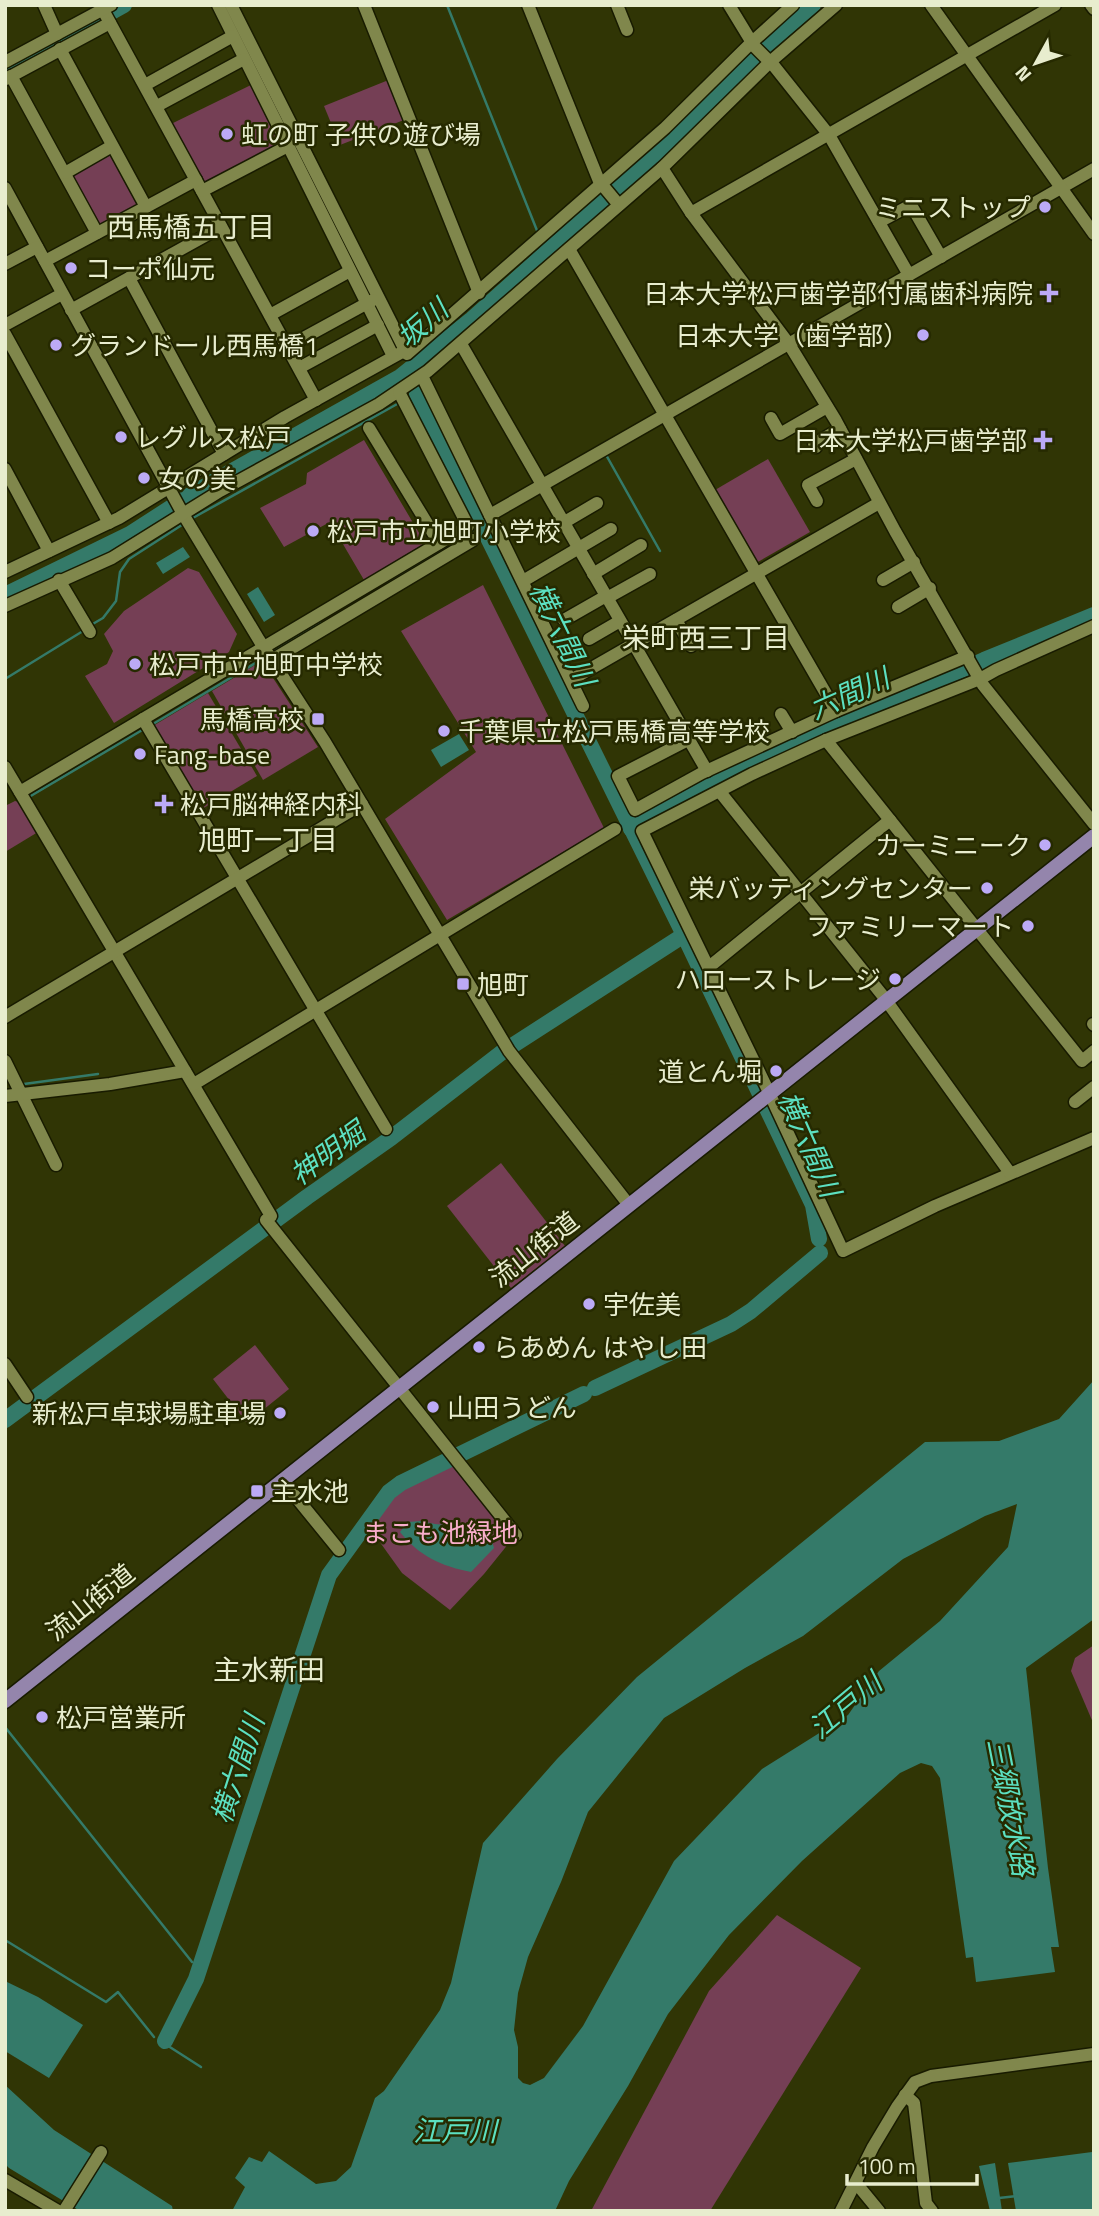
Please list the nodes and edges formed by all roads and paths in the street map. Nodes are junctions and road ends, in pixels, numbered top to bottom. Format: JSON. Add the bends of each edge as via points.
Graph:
{"nodes":[{"id":1,"x":44,"y":5,"type":"edge"},
{"id":2,"x":218,"y":5,"type":"edge"},
{"id":3,"x":230,"y":5,"type":"edge"},
{"id":4,"x":364,"y":5,"type":"edge"},
{"id":5,"x":528,"y":5,"type":"edge"},
{"id":6,"x":617,"y":5,"type":"edge"},
{"id":7,"x":729,"y":5,"type":"edge"},
{"id":8,"x":793,"y":5,"type":"edge"},
{"id":9,"x":836,"y":5,"type":"edge"},
{"id":10,"x":1055,"y":5,"type":"edge"},
{"id":11,"x":107,"y":7,"type":"edge"},
{"id":12,"x":938,"y":8,"type":"edge"},
{"id":13,"x":110,"y":23,"type":"junction"},
{"id":14,"x":627,"y":30,"type":"dead end"},
{"id":15,"x":57,"y":34,"type":"junction"},
{"id":16,"x":233,"y":36,"type":"junction"},
{"id":17,"x":753,"y":45,"type":"junction"},
{"id":18,"x":60,"y":49,"type":"junction"},
{"id":19,"x":967,"y":56,"type":"junction"},
{"id":20,"x":6,"y":59,"type":"edge"},
{"id":21,"x":244,"y":59,"type":"junction"},
{"id":22,"x":769,"y":61,"type":"junction"},
{"id":23,"x":8,"y":78,"type":"edge"},
{"id":24,"x":145,"y":85,"type":"junction"},
{"id":25,"x":156,"y":106,"type":"junction"},
{"id":26,"x":829,"y":135,"type":"junction"},
{"id":27,"x":112,"y":146,"type":"junction"},
{"id":28,"x":288,"y":146,"type":"junction"},
{"id":29,"x":662,"y":167,"type":"junction"},
{"id":30,"x":1094,"y":169,"type":"edge"},
{"id":31,"x":65,"y":173,"type":"junction"},
{"id":32,"x":199,"y":186,"type":"junction"},
{"id":33,"x":603,"y":187,"type":"junction"},
{"id":34,"x":5,"y":188,"type":"edge"},
{"id":35,"x":1061,"y":188,"type":"junction"},
{"id":36,"x":618,"y":204,"type":"junction"},
{"id":37,"x":146,"y":207,"type":"junction"},
{"id":38,"x":691,"y":213,"type":"junction"},
{"id":39,"x":879,"y":222,"type":"junction"},
{"id":40,"x":221,"y":227,"type":"junction"},
{"id":41,"x":97,"y":233,"type":"junction"},
{"id":42,"x":1094,"y":234,"type":"edge"},
{"id":43,"x":37,"y":247,"type":"junction"},
{"id":44,"x":569,"y":249,"type":"junction"},
{"id":45,"x":941,"y":257,"type":"junction"},
{"id":46,"x":45,"y":261,"type":"junction"},
{"id":47,"x":5,"y":264,"type":"edge"},
{"id":48,"x":350,"y":271,"type":"junction"},
{"id":49,"x":909,"y":275,"type":"junction"},
{"id":50,"x":129,"y":278,"type":"junction"},
{"id":51,"x":479,"y":293,"type":"junction"},
{"id":52,"x":62,"y":294,"type":"junction"},
{"id":53,"x":372,"y":301,"type":"junction"},
{"id":54,"x":71,"y":310,"type":"junction"},
{"id":55,"x":270,"y":315,"type":"junction"},
{"id":56,"x":5,"y":325,"type":"edge"},
{"id":57,"x":378,"y":326,"type":"junction"},
{"id":58,"x":5,"y":334,"type":"edge"},
{"id":59,"x":461,"y":344,"type":"junction"},
{"id":60,"x":789,"y":344,"type":"junction"},
{"id":61,"x":287,"y":347,"type":"junction"},
{"id":62,"x":399,"y":353,"type":"junction"},
{"id":63,"x":299,"y":368,"type":"junction"},
{"id":64,"x":420,"y":377,"type":"junction"},
{"id":65,"x":403,"y":394,"type":"junction"},
{"id":66,"x":316,"y":400,"type":"junction"},
{"id":67,"x":827,"y":407,"type":"junction"},
{"id":68,"x":665,"y":414,"type":"junction"},
{"id":69,"x":771,"y":418,"type":"dead end"},
{"id":70,"x":369,"y":428,"type":"dead end"},
{"id":71,"x":840,"y":429,"type":"junction"},
{"id":72,"x":816,"y":447,"type":"dead end"},
{"id":73,"x":225,"y":453,"type":"junction"},
{"id":74,"x":856,"y":459,"type":"junction"},
{"id":75,"x":5,"y":469,"type":"edge"},
{"id":76,"x":542,"y":485,"type":"junction"},
{"id":77,"x":170,"y":492,"type":"junction"},
{"id":78,"x":11,"y":494,"type":"edge"},
{"id":79,"x":817,"y":501,"type":"dead end"},
{"id":80,"x":597,"y":503,"type":"dead end"},
{"id":81,"x":879,"y":503,"type":"junction"},
{"id":82,"x":183,"y":513,"type":"junction"},
{"id":83,"x":490,"y":515,"type":"junction"},
{"id":84,"x":109,"y":523,"type":"junction"},
{"id":85,"x":564,"y":523,"type":"junction"},
{"id":86,"x":611,"y":529,"type":"dead end"},
{"id":87,"x":473,"y":540,"type":"dead end"},
{"id":88,"x":439,"y":543,"type":"junction"},
{"id":89,"x":640,"y":545,"type":"dead end"},
{"id":90,"x":578,"y":549,"type":"junction"},
{"id":91,"x":49,"y":551,"type":"junction"},
{"id":92,"x":914,"y":562,"type":"junction"},
{"id":93,"x":5,"y":572,"type":"edge"},
{"id":94,"x":756,"y":573,"type":"junction"},
{"id":95,"x":389,"y":574,"type":"junction"},
{"id":96,"x":593,"y":574,"type":"junction"},
{"id":97,"x":650,"y":574,"type":"dead end"},
{"id":98,"x":59,"y":580,"type":"junction"},
{"id":99,"x":883,"y":580,"type":"dead end"},
{"id":100,"x":523,"y":581,"type":"junction"},
{"id":101,"x":396,"y":586,"type":"junction"},
{"id":102,"x":929,"y":589,"type":"junction"},
{"id":103,"x":606,"y":597,"type":"junction"},
{"id":104,"x":5,"y":606,"type":"edge"},
{"id":105,"x":898,"y":607,"type":"dead end"},
{"id":106,"x":564,"y":620,"type":"dead end"},
{"id":107,"x":676,"y":620,"type":"junction"},
{"id":108,"x":620,"y":621,"type":"junction"},
{"id":109,"x":1094,"y":626,"type":"edge"},
{"id":110,"x":90,"y":632,"type":"dead end"},
{"id":111,"x":589,"y":639,"type":"dead end"},
{"id":112,"x":634,"y":644,"type":"junction"},
{"id":113,"x":691,"y":646,"type":"dead end"},
{"id":114,"x":264,"y":648,"type":"junction"},
{"id":115,"x":968,"y":656,"type":"junction"},
{"id":116,"x":272,"y":660,"type":"junction"},
{"id":117,"x":571,"y":680,"type":"junction"},
{"id":118,"x":980,"y":680,"type":"junction"},
{"id":119,"x":583,"y":706,"type":"dead end"},
{"id":120,"x":836,"y":711,"type":"junction"},
{"id":121,"x":781,"y":714,"type":"dead end"},
{"id":122,"x":143,"y":719,"type":"junction"},
{"id":123,"x":792,"y":732,"type":"junction"},
{"id":124,"x":688,"y":740,"type":"junction"},
{"id":125,"x":826,"y":740,"type":"junction"},
{"id":126,"x":5,"y":767,"type":"edge"},
{"id":127,"x":707,"y":771,"type":"junction"},
{"id":128,"x":20,"y":792,"type":"junction"},
{"id":129,"x":720,"y":792,"type":"junction"},
{"id":130,"x":362,"y":804,"type":"junction"},
{"id":131,"x":890,"y":820,"type":"junction"},
{"id":132,"x":1094,"y":824,"type":"edge"},
{"id":133,"x":615,"y":829,"type":"dead end"},
{"id":134,"x":1094,"y":836,"type":"edge"},
{"id":135,"x":238,"y":879,"type":"junction"},
{"id":136,"x":801,"y":893,"type":"junction"},
{"id":137,"x":977,"y":929,"type":"junction"},
{"id":138,"x":440,"y":934,"type":"junction"},
{"id":139,"x":115,"y":952,"type":"junction"},
{"id":140,"x":709,"y":967,"type":"junction"},
{"id":141,"x":886,"y":1001,"type":"junction"},
{"id":142,"x":315,"y":1010,"type":"junction"},
{"id":143,"x":5,"y":1017,"type":"edge"},
{"id":144,"x":1094,"y":1051,"type":"edge"},
{"id":145,"x":5,"y":1061,"type":"edge"},
{"id":146,"x":185,"y":1071,"type":"junction"},
{"id":147,"x":194,"y":1084,"type":"junction"},
{"id":148,"x":1094,"y":1087,"type":"edge"},
{"id":149,"x":20,"y":1094,"type":"junction"},
{"id":150,"x":768,"y":1095,"type":"junction"},
{"id":151,"x":5,"y":1096,"type":"edge"},
{"id":152,"x":1075,"y":1102,"type":"dead end"},
{"id":153,"x":386,"y":1129,"type":"dead end"},
{"id":154,"x":1094,"y":1138,"type":"edge"},
{"id":155,"x":56,"y":1165,"type":"dead end"},
{"id":156,"x":1010,"y":1173,"type":"junction"},
{"id":157,"x":629,"y":1205,"type":"junction"},
{"id":158,"x":5,"y":1364,"type":"edge"},
{"id":159,"x":398,"y":1388,"type":"junction"},
{"id":160,"x":27,"y":1396,"type":"dead end"},
{"id":161,"x":282,"y":1480,"type":"junction"},
{"id":162,"x":516,"y":1535,"type":"dead end"},
{"id":163,"x":339,"y":1550,"type":"dead end"},
{"id":164,"x":5,"y":1701,"type":"edge"},
{"id":165,"x":1094,"y":2054,"type":"edge"},
{"id":166,"x":905,"y":2095,"type":"junction"},
{"id":167,"x":101,"y":2152,"type":"dead end"},
{"id":168,"x":5,"y":2180,"type":"edge"},
{"id":169,"x":856,"y":2183,"type":"junction"},
{"id":170,"x":63,"y":2209,"type":"edge"},
{"id":171,"x":931,"y":2210,"type":"edge"},
{"id":172,"x":841,"y":2211,"type":"edge"},
{"id":173,"x":879,"y":2211,"type":"edge"}],
"edges":[{"from":1,"to":15,"type":"street"},
{"from":2,"to":16,"type":"street"},
{"from":3,"to":53,"type":"street"},
{"from":4,"to":51,"type":"street"},
{"from":5,"to":33,"type":"street"},
{"from":6,"to":14,"type":"street"},
{"from":7,"to":17,"type":"street"},
{"from":8,"to":17,"type":"street"},
{"from":9,"to":22,"type":"street"},
{"from":10,"to":19,"type":"street"},
{"from":11,"to":13,"type":"street"},
{"from":11,"to":15,"type":"street"},
{"from":12,"to":19,"type":"street"},
{"from":13,"to":18,"type":"street"},
{"from":13,"to":24,"type":"street"},
{"from":15,"to":20,"type":"street"},
{"from":16,"to":21,"type":"street"},
{"from":16,"to":24,"type":"street"},
{"from":17,"to":22,"type":"street"},
{"from":17,"to":33,"type":"street"},
{"from":18,"to":23,"type":"street"},
{"from":18,"to":27,"type":"street"},
{"from":19,"to":26,"type":"street"},
{"from":19,"to":35,"type":"street"},
{"from":21,"to":25,"type":"street"},
{"from":21,"to":28,"type":"street"},
{"from":22,"to":26,"type":"street"},
{"from":22,"to":29,"type":"street"},
{"from":23,"to":31,"type":"street"},
{"from":24,"to":25,"type":"street"},
{"from":25,"to":32,"type":"street"},
{"from":26,"to":38,"type":"street"},
{"from":26,"to":39,"type":"street"},
{"from":27,"to":31,"type":"street"},
{"from":27,"to":37,"type":"street"},
{"from":28,"to":32,"type":"street"},
{"from":28,"to":48,"type":"street"},
{"from":29,"to":36,"type":"street"},
{"from":29,"to":38,"type":"street"},
{"from":30,"to":35,"type":"street"},
{"from":31,"to":41,"type":"street"},
{"from":32,"to":37,"type":"street"},
{"from":32,"to":40,"type":"street"},
{"from":33,"to":36,"type":"street"},
{"from":33,"to":51,"type":"street"},
{"from":34,"to":43,"type":"street"},
{"from":35,"to":42,"type":"street"},
{"from":35,"to":45,"type":"street"},
{"from":36,"to":44,"type":"street"},
{"from":37,"to":41,"type":"street"},
{"from":38,"to":60,"type":"street"},
{"from":39,"to":45,"type":"street","via":[[911,205]]},
{"from":39,"to":49,"type":"street"},
{"from":40,"to":50,"type":"street"},
{"from":40,"to":55,"type":"street"},
{"from":41,"to":46,"type":"street"},
{"from":43,"to":46,"type":"street"},
{"from":43,"to":47,"type":"street"},
{"from":44,"to":59,"type":"street"},
{"from":44,"to":68,"type":"street"},
{"from":45,"to":49,"type":"street"},
{"from":46,"to":52,"type":"street"},
{"from":48,"to":53,"type":"street"},
{"from":48,"to":55,"type":"street"},
{"from":49,"to":60,"type":"street"},
{"from":50,"to":54,"type":"street"},
{"from":50,"to":73,"type":"street"},
{"from":51,"to":62,"type":"street","via":[[407,354]]},
{"from":52,"to":54,"type":"street"},
{"from":52,"to":56,"type":"street"},
{"from":53,"to":57,"type":"street"},
{"from":53,"to":61,"type":"street"},
{"from":53,"to":62,"type":"street"},
{"from":54,"to":77,"type":"street"},
{"from":55,"to":61,"type":"street"},
{"from":57,"to":62,"type":"street"},
{"from":57,"to":63,"type":"street"},
{"from":58,"to":84,"type":"street"},
{"from":59,"to":64,"type":"street"},
{"from":59,"to":76,"type":"street"},
{"from":60,"to":67,"type":"street"},
{"from":60,"to":68,"type":"street"},
{"from":61,"to":63,"type":"street"},
{"from":62,"to":66,"type":"street"},
{"from":63,"to":66,"type":"street"},
{"from":64,"to":65,"type":"street"},
{"from":64,"to":83,"type":"street"},
{"from":65,"to":82,"type":"street"},
{"from":65,"to":88,"type":"street","via":[[468,526]]},
{"from":66,"to":73,"type":"street"},
{"from":67,"to":69,"type":"street","via":[[780,434]]},
{"from":67,"to":71,"type":"street"},
{"from":68,"to":76,"type":"street"},
{"from":68,"to":94,"type":"street"},
{"from":70,"to":88,"type":"street"},
{"from":71,"to":72,"type":"street","via":[[814,444]]},
{"from":71,"to":74,"type":"street"},
{"from":73,"to":77,"type":"street"},
{"from":74,"to":79,"type":"street","via":[[808,485]]},
{"from":74,"to":81,"type":"street"},
{"from":75,"to":78,"type":"street"},
{"from":76,"to":83,"type":"street"},
{"from":76,"to":85,"type":"street"},
{"from":77,"to":82,"type":"street"},
{"from":77,"to":84,"type":"street"},
{"from":78,"to":91,"type":"street"},
{"from":80,"to":85,"type":"street"},
{"from":81,"to":92,"type":"street"},
{"from":81,"to":94,"type":"street"},
{"from":82,"to":98,"type":"street","via":[[105,561]]},
{"from":82,"to":114,"type":"street"},
{"from":83,"to":100,"type":"street"},
{"from":84,"to":91,"type":"street"},
{"from":85,"to":90,"type":"street"},
{"from":86,"to":90,"type":"street"},
{"from":87,"to":101,"type":"street"},
{"from":88,"to":95,"type":"street"},
{"from":89,"to":96,"type":"street"},
{"from":90,"to":96,"type":"street"},
{"from":90,"to":100,"type":"street"},
{"from":91,"to":93,"type":"street"},
{"from":92,"to":99,"type":"street"},
{"from":92,"to":102,"type":"street"},
{"from":94,"to":107,"type":"street"},
{"from":94,"to":120,"type":"street"},
{"from":95,"to":101,"type":"street"},
{"from":95,"to":114,"type":"street"},
{"from":96,"to":103,"type":"street"},
{"from":97,"to":103,"type":"street"},
{"from":98,"to":104,"type":"street"},
{"from":98,"to":110,"type":"street"},
{"from":100,"to":117,"type":"street"},
{"from":101,"to":116,"type":"street"},
{"from":102,"to":105,"type":"street"},
{"from":102,"to":115,"type":"street"},
{"from":103,"to":106,"type":"street"},
{"from":103,"to":108,"type":"street"},
{"from":107,"to":112,"type":"street"},
{"from":107,"to":113,"type":"street"},
{"from":108,"to":111,"type":"street"},
{"from":108,"to":112,"type":"street"},
{"from":109,"to":118,"type":"street"},
{"from":112,"to":117,"type":"street"},
{"from":112,"to":124,"type":"street"},
{"from":114,"to":116,"type":"street"},
{"from":114,"to":122,"type":"street"},
{"from":115,"to":118,"type":"street"},
{"from":115,"to":120,"type":"street"},
{"from":116,"to":130,"type":"street"},
{"from":117,"to":119,"type":"street"},
{"from":118,"to":125,"type":"street"},
{"from":118,"to":132,"type":"street"},
{"from":120,"to":123,"type":"street"},
{"from":121,"to":123,"type":"street"},
{"from":122,"to":128,"type":"street"},
{"from":122,"to":135,"type":"street"},
{"from":123,"to":127,"type":"street"},
{"from":124,"to":127,"type":"street"},
{"from":124,"to":127,"type":"street","via":[[618,776],[635,810]]},
{"from":125,"to":129,"type":"street"},
{"from":125,"to":131,"type":"street"},
{"from":126,"to":128,"type":"street"},
{"from":128,"to":139,"type":"street"},
{"from":129,"to":136,"type":"street"},
{"from":129,"to":140,"type":"street","via":[[642,831]]},
{"from":130,"to":135,"type":"street"},
{"from":130,"to":138,"type":"street"},
{"from":131,"to":136,"type":"street"},
{"from":131,"to":137,"type":"street"},
{"from":133,"to":138,"type":"street"},
{"from":134,"to":137,"type":"main road","name":"流山街道"},
{"from":135,"to":139,"type":"street"},
{"from":135,"to":142,"type":"street"},
{"from":136,"to":140,"type":"street"},
{"from":136,"to":141,"type":"street"},
{"from":137,"to":141,"type":"main road","name":"流山街道"},
{"from":137,"to":144,"type":"street","via":[[1082,1061]]},
{"from":138,"to":142,"type":"street"},
{"from":138,"to":157,"type":"street","via":[[507,1047]]},
{"from":139,"to":143,"type":"street"},
{"from":139,"to":146,"type":"street"},
{"from":140,"to":150,"type":"street"},
{"from":141,"to":150,"type":"main road","name":"流山街道"},
{"from":141,"to":156,"type":"street"},
{"from":142,"to":147,"type":"street"},
{"from":142,"to":153,"type":"street"},
{"from":145,"to":149,"type":"street"},
{"from":146,"to":147,"type":"street"},
{"from":146,"to":149,"type":"street"},
{"from":147,"to":159,"type":"street","via":[[270,1222]]},
{"from":148,"to":152,"type":"street"},
{"from":149,"to":151,"type":"street"},
{"from":149,"to":155,"type":"street"},
{"from":150,"to":156,"type":"street","via":[[843,1251]]},
{"from":150,"to":157,"type":"main road","name":"流山街道"},
{"from":154,"to":156,"type":"street"},
{"from":157,"to":159,"type":"main road","name":"流山街道"},
{"from":158,"to":160,"type":"street"},
{"from":159,"to":161,"type":"main road","name":"流山街道"},
{"from":159,"to":162,"type":"street"},
{"from":161,"to":163,"type":"street"},
{"from":161,"to":164,"type":"main road","name":"流山街道"},
{"from":165,"to":166,"type":"street","via":[[930,2076],[915,2082]]},
{"from":166,"to":169,"type":"street"},
{"from":166,"to":171,"type":"street","via":[[914,2103],[926,2203]]},
{"from":167,"to":170,"type":"street"},
{"from":168,"to":170,"type":"street"},
{"from":169,"to":172,"type":"street"},
{"from":169,"to":173,"type":"street"}]}
